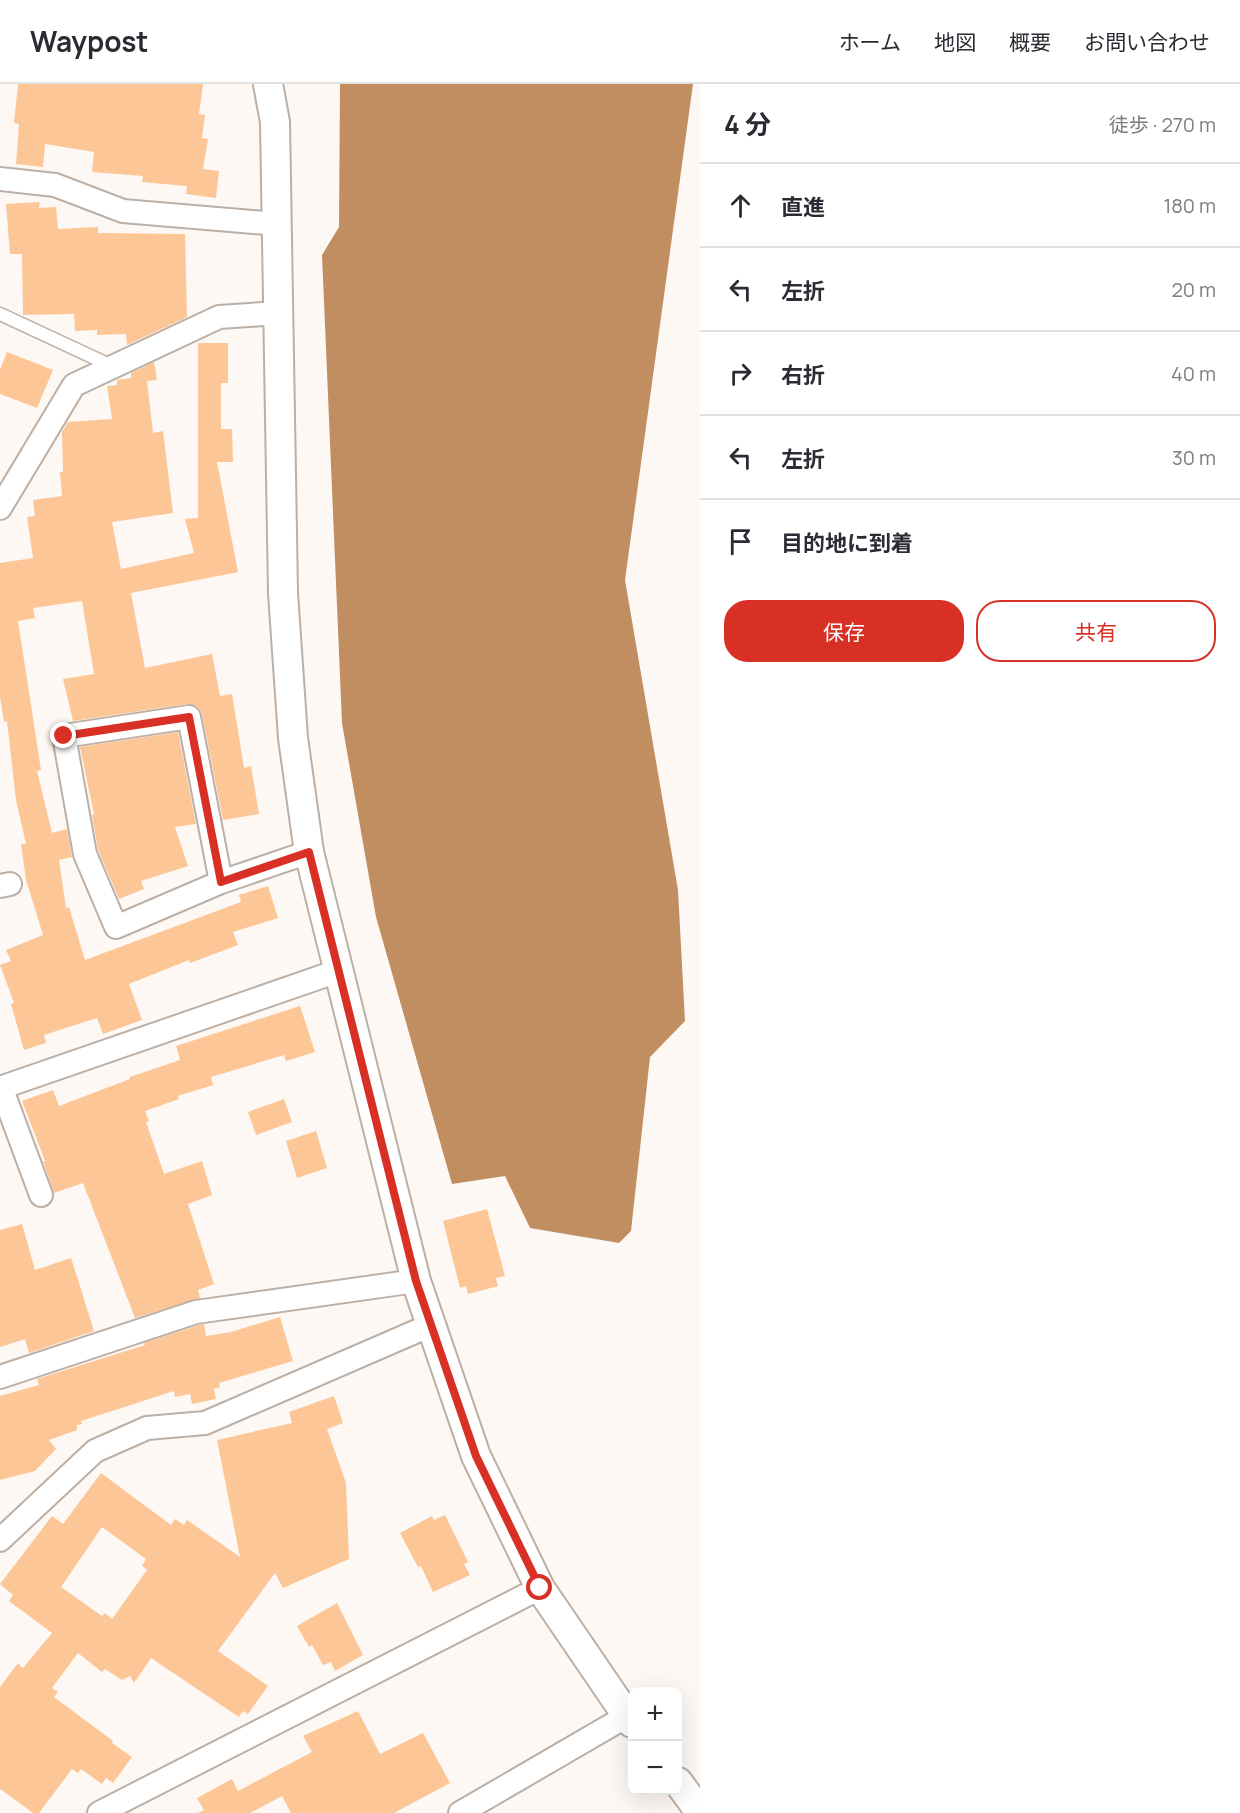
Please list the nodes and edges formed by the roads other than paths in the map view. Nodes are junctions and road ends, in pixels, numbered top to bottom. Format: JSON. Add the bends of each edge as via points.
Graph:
{"nodes":[{"id":1,"x":268,"y":84,"type":"edge"},
{"id":2,"x":0,"y":179,"type":"edge"},
{"id":3,"x":277,"y":224,"type":"junction"},
{"id":4,"x":0,"y":314,"type":"edge"},
{"id":5,"x":278,"y":314,"type":"junction"},
{"id":6,"x":114,"y":367,"type":"junction"},
{"id":7,"x":0,"y":508,"type":"edge"},
{"id":8,"x":309,"y":852,"type":"junction"},
{"id":9,"x":221,"y":882,"type":"junction"},
{"id":10,"x":338,"y":971,"type":"junction"},
{"id":11,"x":0,"y":1087,"type":"edge"},
{"id":12,"x":41,"y":1195,"type":"dead end"},
{"id":13,"x":416,"y":1281,"type":"junction"},
{"id":14,"x":431,"y":1325,"type":"junction"},
{"id":15,"x":0,"y":1377,"type":"edge"},
{"id":16,"x":0,"y":1540,"type":"edge"},
{"id":17,"x":540,"y":1588,"type":"junction"},
{"id":18,"x":628,"y":1717,"type":"edge"},
{"id":19,"x":628,"y":1721,"type":"edge"},
{"id":20,"x":682,"y":1787,"type":"edge"},
{"id":21,"x":700,"y":1812,"type":"edge"},
{"id":22,"x":99,"y":1813,"type":"edge"},
{"id":23,"x":460,"y":1813,"type":"edge"}],
"edges":[{"from":1,"to":3,"type":"street","via":[[275,122]]},
{"from":2,"to":3,"type":"street","via":[[55,185],[123,211]]},
{"from":3,"to":5,"type":"street"},
{"from":4,"to":6,"type":"lane"},
{"from":5,"to":6,"type":"street","via":[[219,317]]},
{"from":5,"to":8,"type":"street","via":[[283,593],[293,738]]},
{"from":6,"to":7,"type":"street","via":[[74,386]]},
{"from":8,"to":9,"type":"street"},
{"from":8,"to":10,"type":"street"},
{"from":9,"to":9,"type":"street","via":[[189,717],[64,736],[85,855],[116,927]]},
{"from":10,"to":11,"type":"street"},
{"from":10,"to":13,"type":"street"},
{"from":11,"to":12,"type":"street"},
{"from":13,"to":14,"type":"street"},
{"from":13,"to":15,"type":"street","via":[[196,1312]]},
{"from":14,"to":16,"type":"street","via":[[205,1423],[147,1428],[95,1451]]},
{"from":14,"to":17,"type":"street","via":[[476,1456]]},
{"from":17,"to":18,"type":"street"},
{"from":17,"to":22,"type":"street"},
{"from":19,"to":23,"type":"street"},
{"from":20,"to":21,"type":"street"}]}
